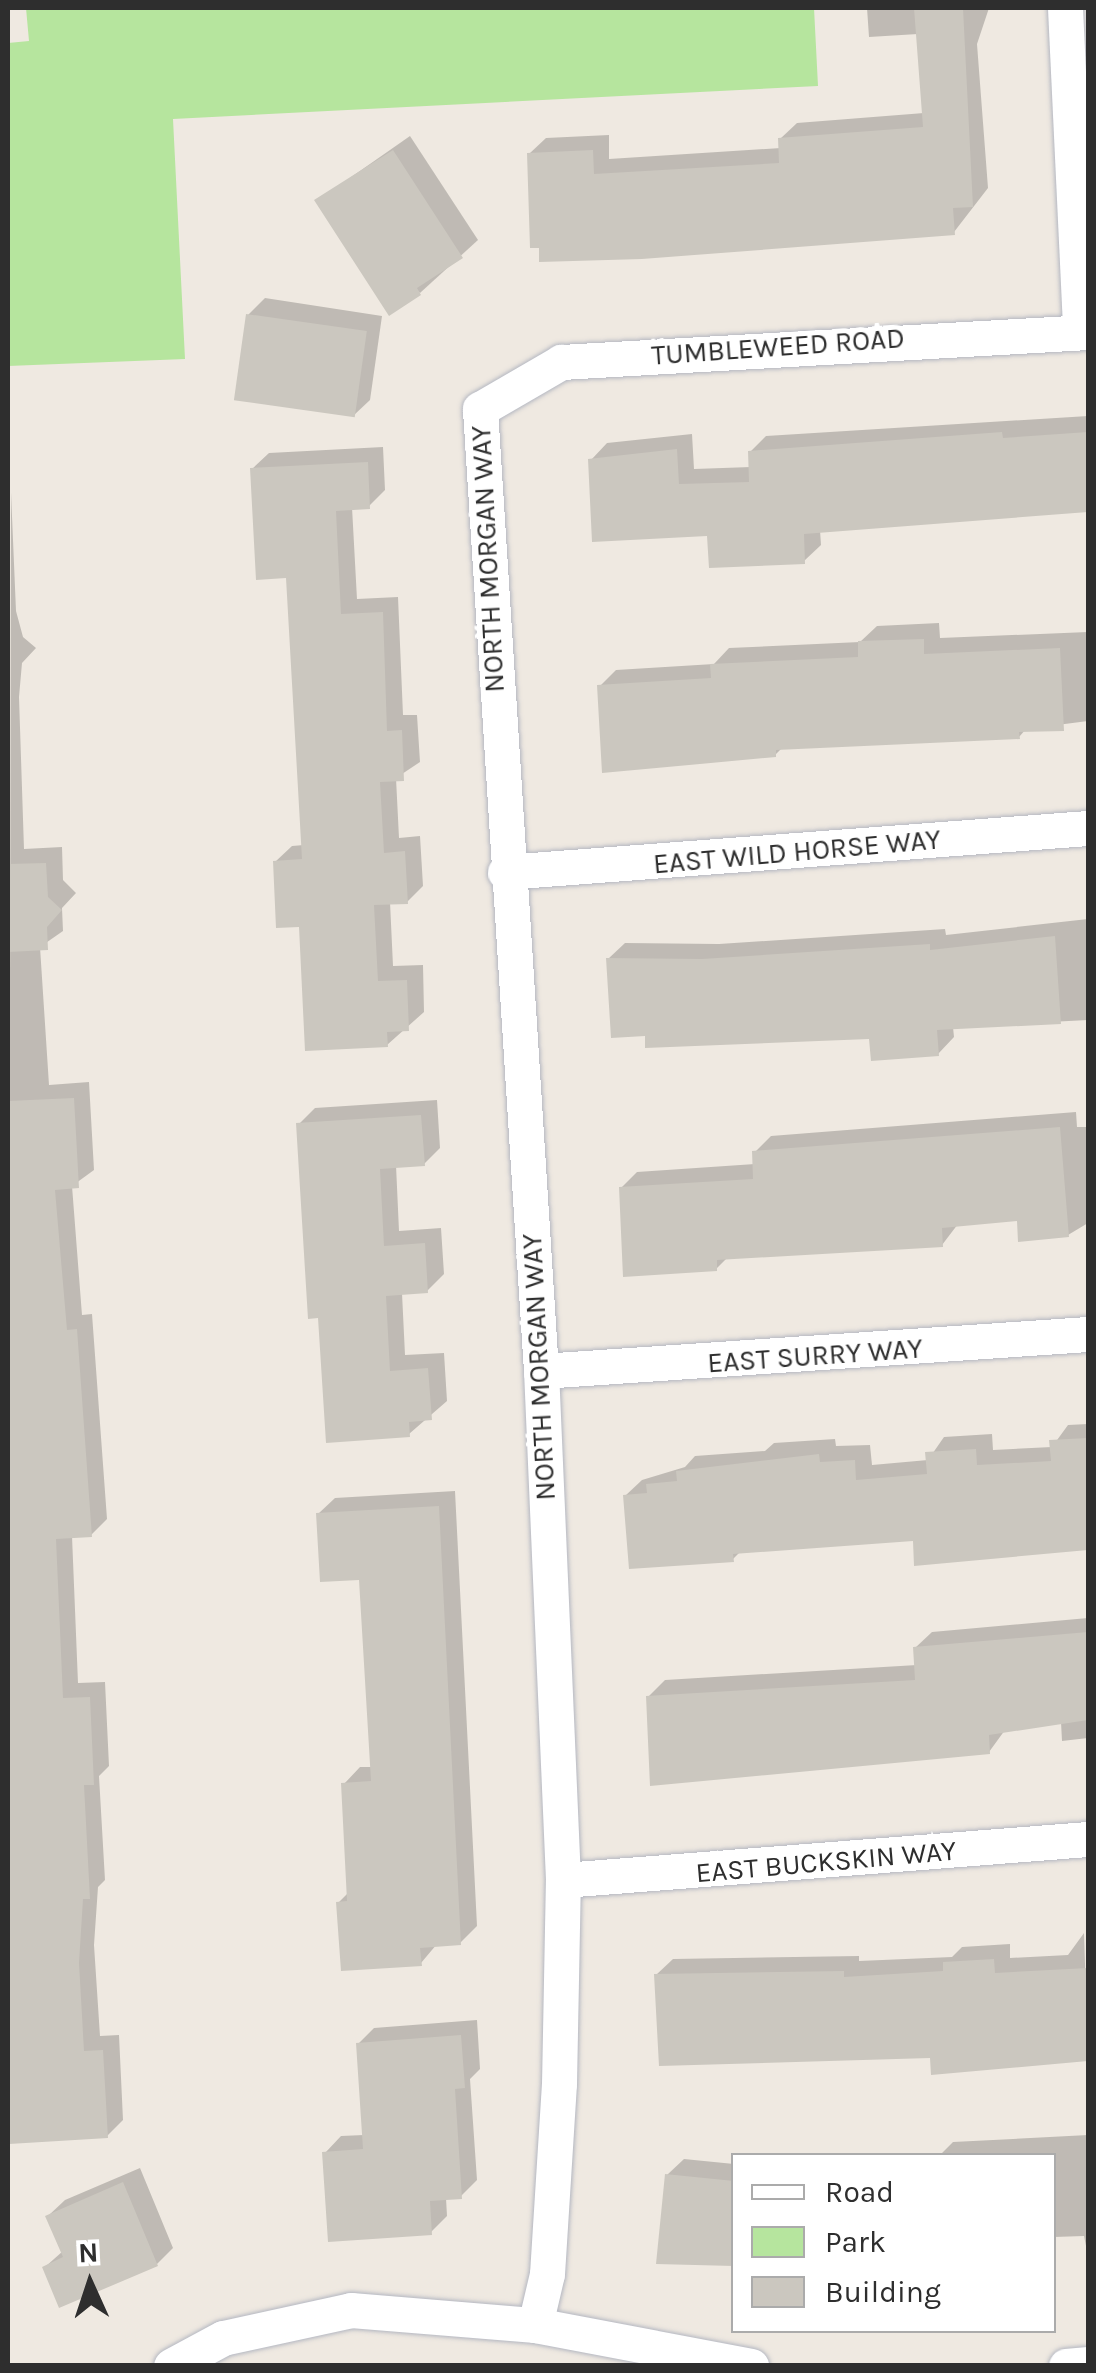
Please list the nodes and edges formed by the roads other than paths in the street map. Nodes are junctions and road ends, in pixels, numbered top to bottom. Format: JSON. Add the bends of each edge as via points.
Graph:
{"nodes":[{"id":1,"x":1064,"y":8,"type":"edge"},
{"id":2,"x":1084,"y":332,"type":"edge"},
{"id":3,"x":480,"y":409,"type":"joint"},
{"id":4,"x":1088,"y":828,"type":"edge"},
{"id":5,"x":505,"y":872,"type":"junction"},
{"id":6,"x":1088,"y":1334,"type":"edge"},
{"id":7,"x":542,"y":1370,"type":"junction"},
{"id":8,"x":1088,"y":1840,"type":"edge"},
{"id":9,"x":563,"y":1880,"type":"junction"},
{"id":10,"x":536,"y":2325,"type":"junction"},
{"id":11,"x":1088,"y":2364,"type":"edge"},
{"id":12,"x":170,"y":2366,"type":"edge"},
{"id":13,"x":750,"y":2366,"type":"edge"},
{"id":14,"x":1066,"y":2366,"type":"edge"}],
"edges":[{"from":1,"to":2,"type":"street"},
{"from":2,"to":3,"type":"street","name":"TUMBLEWEED ROAD","via":[[560,362]]},
{"from":3,"to":5,"type":"street","name":"NORTH MORGAN WAY"},
{"from":4,"to":5,"type":"street","name":"EAST WILD HORSE WAY"},
{"from":5,"to":7,"type":"street","name":"NORTH MORGAN WAY"},
{"from":6,"to":7,"type":"street","name":"EAST SURRY WAY"},
{"from":7,"to":9,"type":"street","name":"NORTH MORGAN WAY"},
{"from":8,"to":9,"type":"street","name":"EAST BUCKSKIN WAY"},
{"from":9,"to":10,"type":"street","name":"NORTH MORGAN WAY","via":[[547,2274]]},
{"from":10,"to":12,"type":"street","via":[[350,2310],[223,2338]]},
{"from":10,"to":13,"type":"street"},
{"from":11,"to":14,"type":"street"}]}
